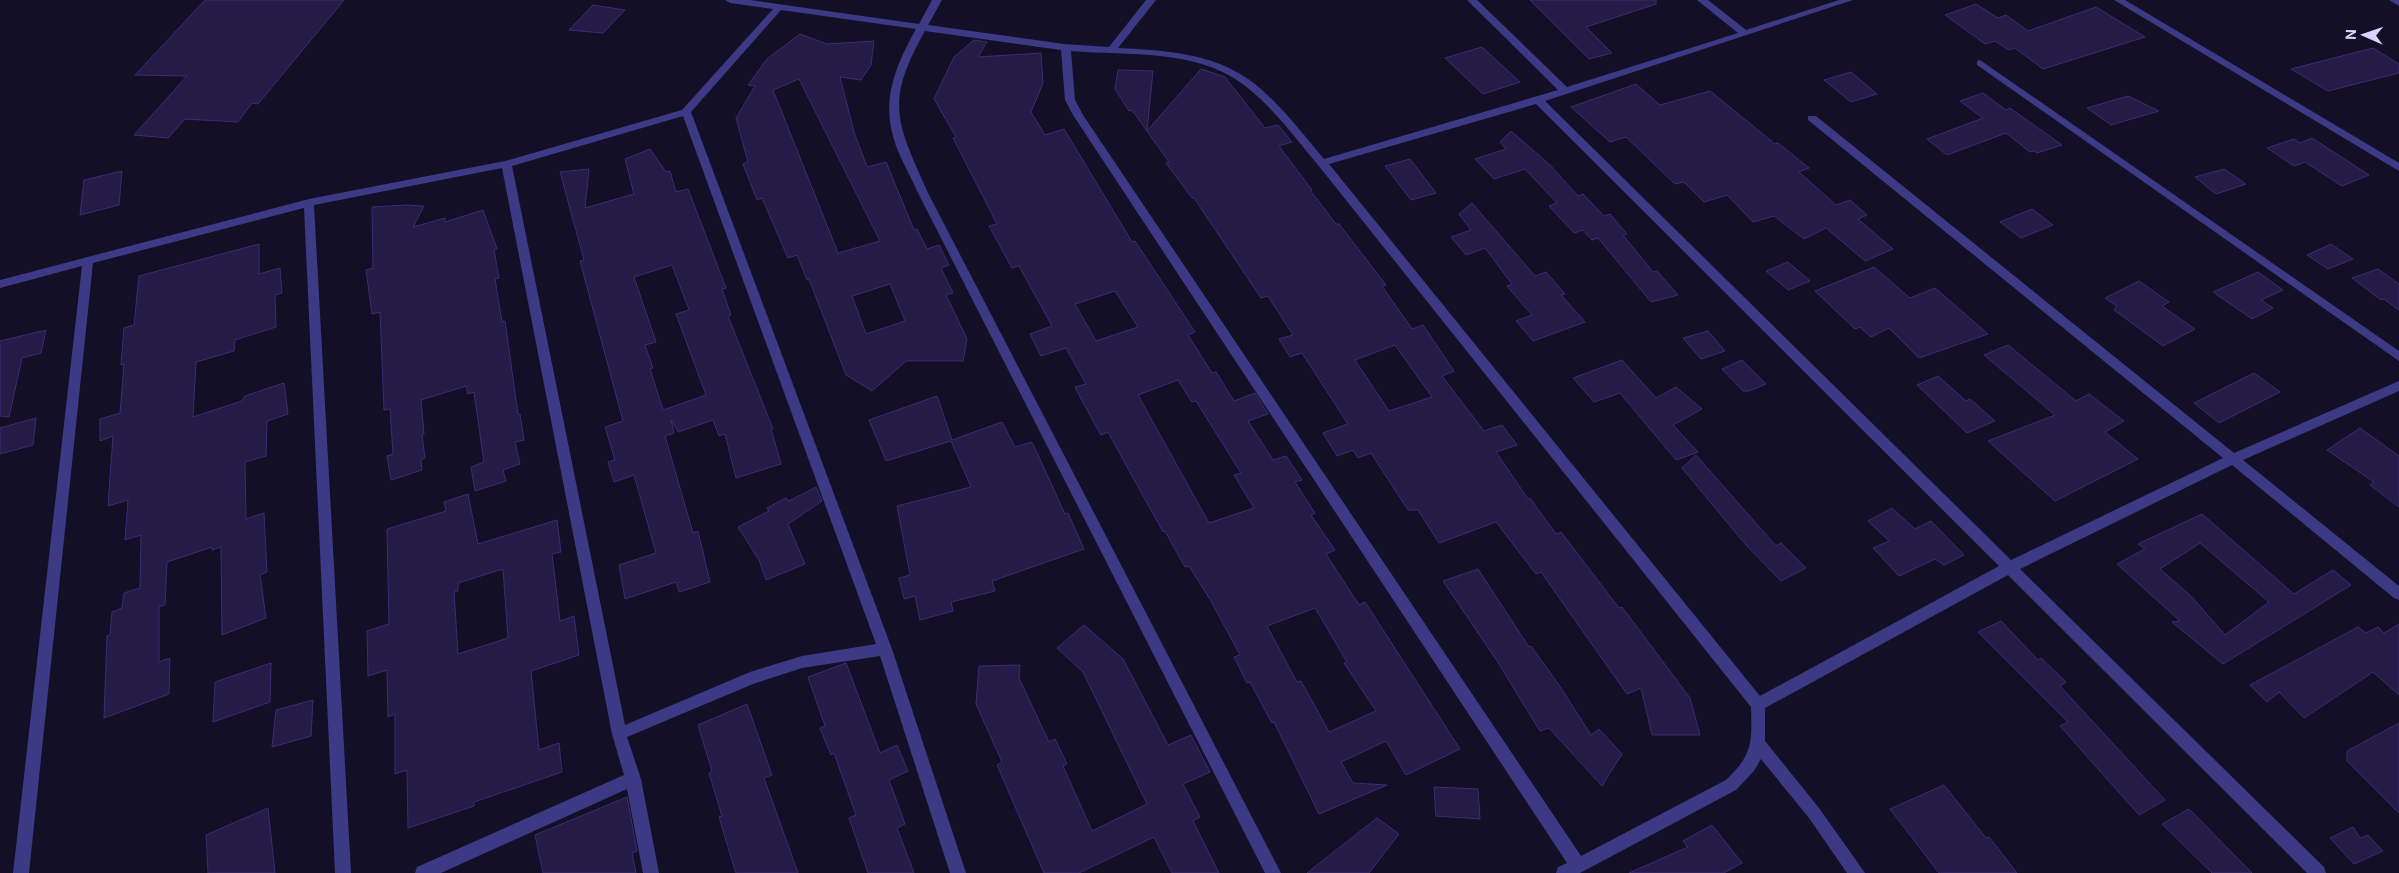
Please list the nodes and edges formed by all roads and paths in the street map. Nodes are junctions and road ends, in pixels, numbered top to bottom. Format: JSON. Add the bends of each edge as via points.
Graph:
{"nodes":[{"id":1,"x":730,"y":0,"type":"edge"},
{"id":2,"x":937,"y":0,"type":"edge"},
{"id":3,"x":1151,"y":0,"type":"edge"},
{"id":4,"x":1472,"y":0,"type":"edge"},
{"id":5,"x":1702,"y":0,"type":"edge"},
{"id":6,"x":1848,"y":0,"type":"edge"},
{"id":7,"x":2119,"y":0,"type":"edge"},
{"id":8,"x":2394,"y":0,"type":"edge"},
{"id":9,"x":2399,"y":3,"type":"edge"},
{"id":10,"x":779,"y":7,"type":"junction"},
{"id":11,"x":923,"y":27,"type":"junction"},
{"id":12,"x":1744,"y":34,"type":"junction"},
{"id":13,"x":1066,"y":47,"type":"junction"},
{"id":14,"x":1111,"y":51,"type":"junction"},
{"id":15,"x":1980,"y":63,"type":"dead end"},
{"id":16,"x":1564,"y":91,"type":"junction"},
{"id":17,"x":1538,"y":100,"type":"junction"},
{"id":18,"x":686,"y":112,"type":"junction"},
{"id":19,"x":1812,"y":118,"type":"dead end"},
{"id":20,"x":1322,"y":163,"type":"junction"},
{"id":21,"x":506,"y":164,"type":"junction"},
{"id":22,"x":2399,"y":168,"type":"edge"},
{"id":23,"x":309,"y":203,"type":"junction"},
{"id":24,"x":88,"y":261,"type":"junction"},
{"id":25,"x":0,"y":284,"type":"edge"},
{"id":26,"x":2399,"y":357,"type":"edge"},
{"id":27,"x":2399,"y":386,"type":"edge"},
{"id":28,"x":2233,"y":459,"type":"junction"},
{"id":29,"x":2008,"y":568,"type":"junction"},
{"id":30,"x":2399,"y":594,"type":"edge"},
{"id":31,"x":885,"y":649,"type":"junction"},
{"id":32,"x":1758,"y":705,"type":"junction"},
{"id":33,"x":618,"y":734,"type":"junction"},
{"id":34,"x":1759,"y":744,"type":"junction"},
{"id":35,"x":633,"y":778,"type":"junction"},
{"id":36,"x":1578,"y":865,"type":"junction"},
{"id":37,"x":21,"y":873,"type":"edge"},
{"id":38,"x":343,"y":873,"type":"edge"},
{"id":39,"x":423,"y":873,"type":"edge"},
{"id":40,"x":651,"y":873,"type":"edge"},
{"id":41,"x":958,"y":873,"type":"edge"},
{"id":42,"x":1273,"y":873,"type":"edge"},
{"id":43,"x":1564,"y":873,"type":"edge"},
{"id":44,"x":1857,"y":873,"type":"edge"},
{"id":45,"x":2318,"y":873,"type":"edge"}],
"edges":[{"from":1,"to":10,"type":"street"},
{"from":2,"to":11,"type":"street"},
{"from":3,"to":14,"type":"street"},
{"from":4,"to":16,"type":"street"},
{"from":5,"to":12,"type":"street"},
{"from":6,"to":12,"type":"street"},
{"from":7,"to":22,"type":"street"},
{"from":8,"to":9,"type":"street"},
{"from":10,"to":11,"type":"street"},
{"from":10,"to":18,"type":"street"},
{"from":11,"to":13,"type":"street"},
{"from":11,"to":42,"type":"street","via":[[894,85],[893,111],[899,137],[923,192]]},
{"from":12,"to":16,"type":"street"},
{"from":13,"to":14,"type":"street"},
{"from":13,"to":36,"type":"street","via":[[1070,100],[1078,115]]},
{"from":14,"to":20,"type":"street","via":[[1184,57],[1215,65],[1262,94]]},
{"from":15,"to":26,"type":"street"},
{"from":16,"to":17,"type":"street"},
{"from":17,"to":20,"type":"street"},
{"from":17,"to":29,"type":"street"},
{"from":18,"to":21,"type":"street"},
{"from":18,"to":31,"type":"street"},
{"from":19,"to":28,"type":"street"},
{"from":20,"to":32,"type":"street"},
{"from":21,"to":23,"type":"street"},
{"from":21,"to":33,"type":"street"},
{"from":23,"to":24,"type":"street"},
{"from":23,"to":38,"type":"street"},
{"from":24,"to":25,"type":"street"},
{"from":24,"to":37,"type":"street"},
{"from":27,"to":28,"type":"street"},
{"from":28,"to":29,"type":"street"},
{"from":28,"to":30,"type":"street"},
{"from":29,"to":32,"type":"street"},
{"from":29,"to":45,"type":"street"},
{"from":31,"to":33,"type":"street","via":[[802,662],[750,678]]},
{"from":31,"to":41,"type":"street"},
{"from":32,"to":34,"type":"street"},
{"from":33,"to":35,"type":"street"},
{"from":34,"to":36,"type":"street","via":[[1748,769],[1731,785]]},
{"from":34,"to":44,"type":"street"},
{"from":35,"to":39,"type":"street"},
{"from":35,"to":40,"type":"street"},
{"from":36,"to":43,"type":"street"}]}
